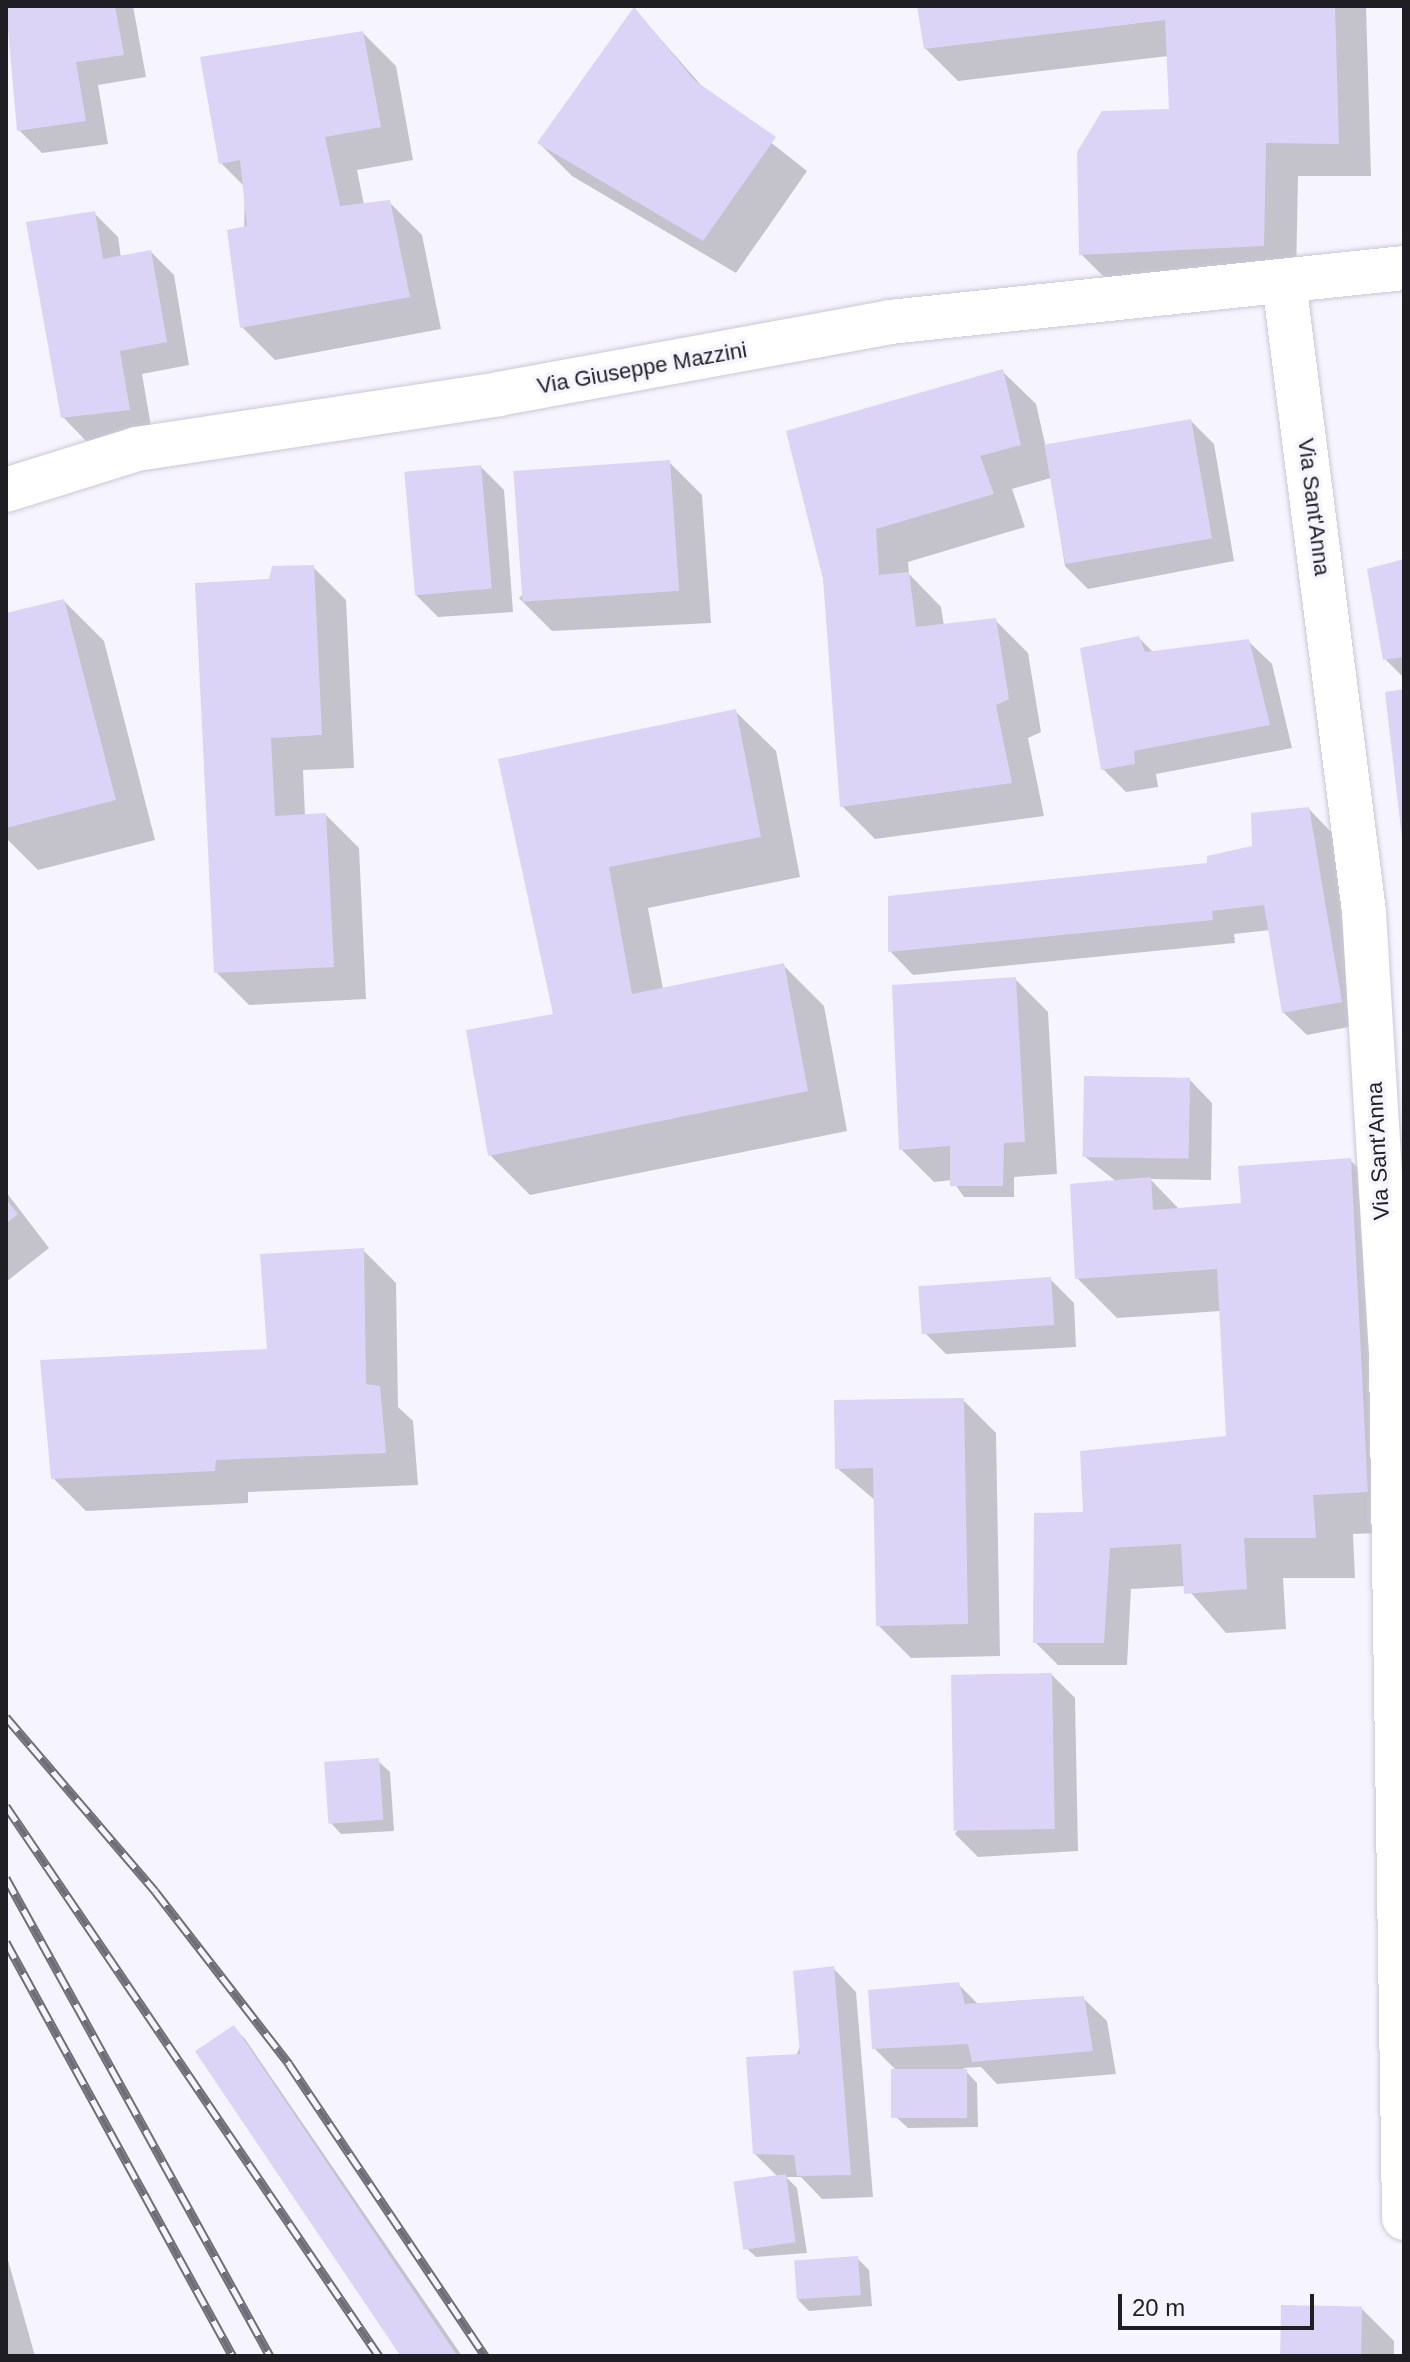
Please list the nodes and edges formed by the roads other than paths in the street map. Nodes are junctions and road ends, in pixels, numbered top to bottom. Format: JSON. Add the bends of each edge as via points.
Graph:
{"nodes":[{"id":1,"x":1404,"y":268,"type":"edge"},
{"id":2,"x":1284,"y":282,"type":"junction"},
{"id":3,"x":6,"y":490,"type":"edge"},
{"id":4,"x":1404,"y":2218,"type":"edge"}],
"edges":[{"from":1,"to":2,"type":"street","name":"Via Giuseppe Mazzini"},
{"from":2,"to":3,"type":"street","name":"Via Giuseppe Mazzini","via":[[890,322],[499,394],[137,449]]},
{"from":2,"to":4,"type":"street","name":"Via Sant'Anna","via":[[1366,944],[1391,1358]]}]}
